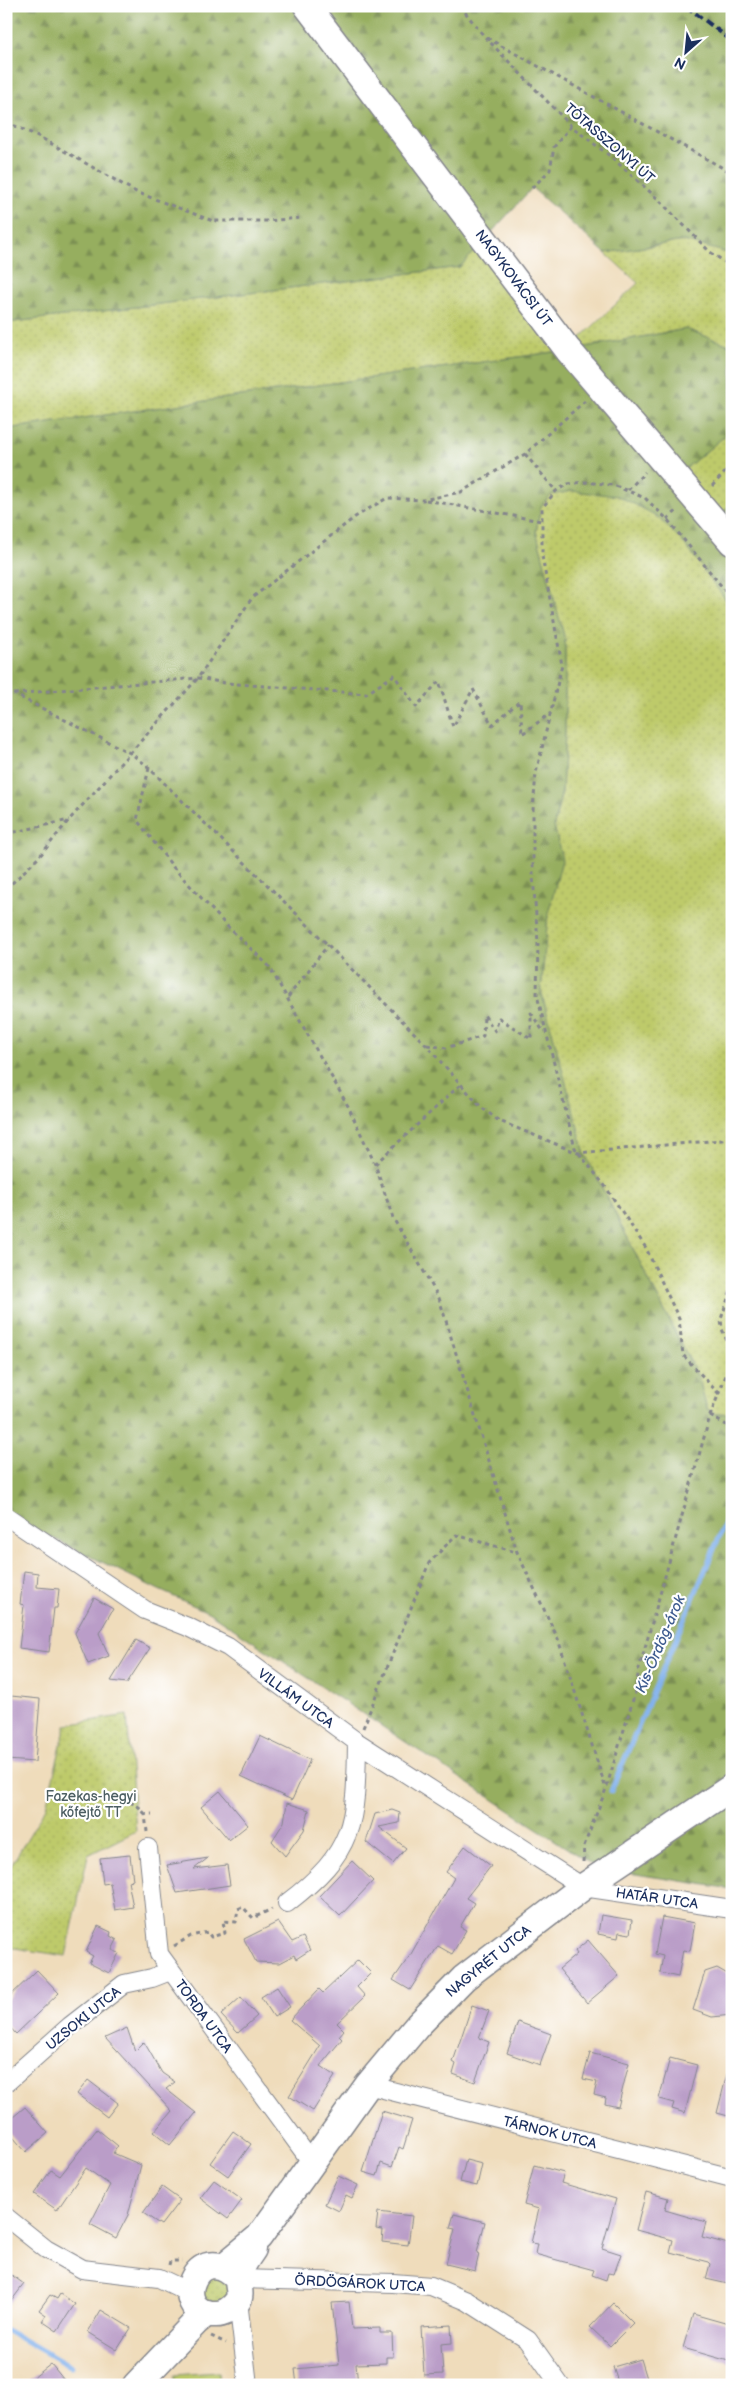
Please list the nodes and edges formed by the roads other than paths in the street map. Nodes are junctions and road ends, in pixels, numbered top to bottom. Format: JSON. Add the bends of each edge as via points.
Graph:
{"nodes":[{"id":1,"x":306,"y":6,"type":"edge"},
{"id":2,"x":732,"y":542,"type":"edge"},
{"id":3,"x":6,"y":1516,"type":"edge"},
{"id":4,"x":357,"y":1742,"type":"junction"},
{"id":5,"x":732,"y":1787,"type":"edge"},
{"id":6,"x":148,"y":1848,"type":"road end"},
{"id":7,"x":583,"y":1887,"type":"junction"},
{"id":8,"x":287,"y":1903,"type":"road end"},
{"id":9,"x":732,"y":1909,"type":"edge"},
{"id":10,"x":170,"y":1971,"type":"junction"},
{"id":11,"x":6,"y":2083,"type":"edge"},
{"id":12,"x":368,"y":2085,"type":"junction"},
{"id":13,"x":313,"y":2164,"type":"junction"},
{"id":14,"x":732,"y":2178,"type":"edge"},
{"id":15,"x":6,"y":2216,"type":"edge"},
{"id":16,"x":232,"y":2295,"type":"junction"},
{"id":17,"x":136,"y":2385,"type":"edge"},
{"id":18,"x":248,"y":2385,"type":"edge"},
{"id":19,"x":560,"y":2385,"type":"edge"}],
"edges":[{"from":1,"to":2,"type":"street","name":"NAGYKOVÁCSI ÚT","via":[[599,389]]},
{"from":3,"to":4,"type":"street","name":"VILLÁM UTCA","via":[[145,1610],[228,1647]]},
{"from":4,"to":7,"type":"street","name":"VILLÁM UTCA"},
{"from":4,"to":8,"type":"street","via":[[357,1799],[346,1841],[322,1874]]},
{"from":5,"to":7,"type":"street","name":"NAGYRÉT UTCA"},
{"from":6,"to":10,"type":"street","name":"TORDA UTCA","via":[[159,1954]]},
{"from":7,"to":9,"type":"street","name":"HATÁR UTCA"},
{"from":7,"to":12,"type":"street","name":"NAGYRÉT UTCA","via":[[464,1978],[418,2025]]},
{"from":10,"to":11,"type":"street","name":"UZSOKI UTCA","via":[[124,1984],[70,2026]]},
{"from":10,"to":13,"type":"street","name":"TORDA UTCA"},
{"from":12,"to":13,"type":"street","name":"NAGYRÉT UTCA"},
{"from":12,"to":14,"type":"street","name":"TÁRNOK UTCA"},
{"from":13,"to":16,"type":"street","name":"NAGYRÉT UTCA"},
{"from":15,"to":16,"type":"street","via":[[46,2249],[82,2269],[159,2278],[178,2287]]},
{"from":16,"to":17,"type":"street","name":"NAGYRÉT UTCA","via":[[191,2318],[178,2340]]},
{"from":16,"to":18,"type":"street"},
{"from":16,"to":19,"type":"street","name":"ÖRDÖGÁROK UTCA","via":[[432,2286],[467,2301],[528,2340]]}]}
